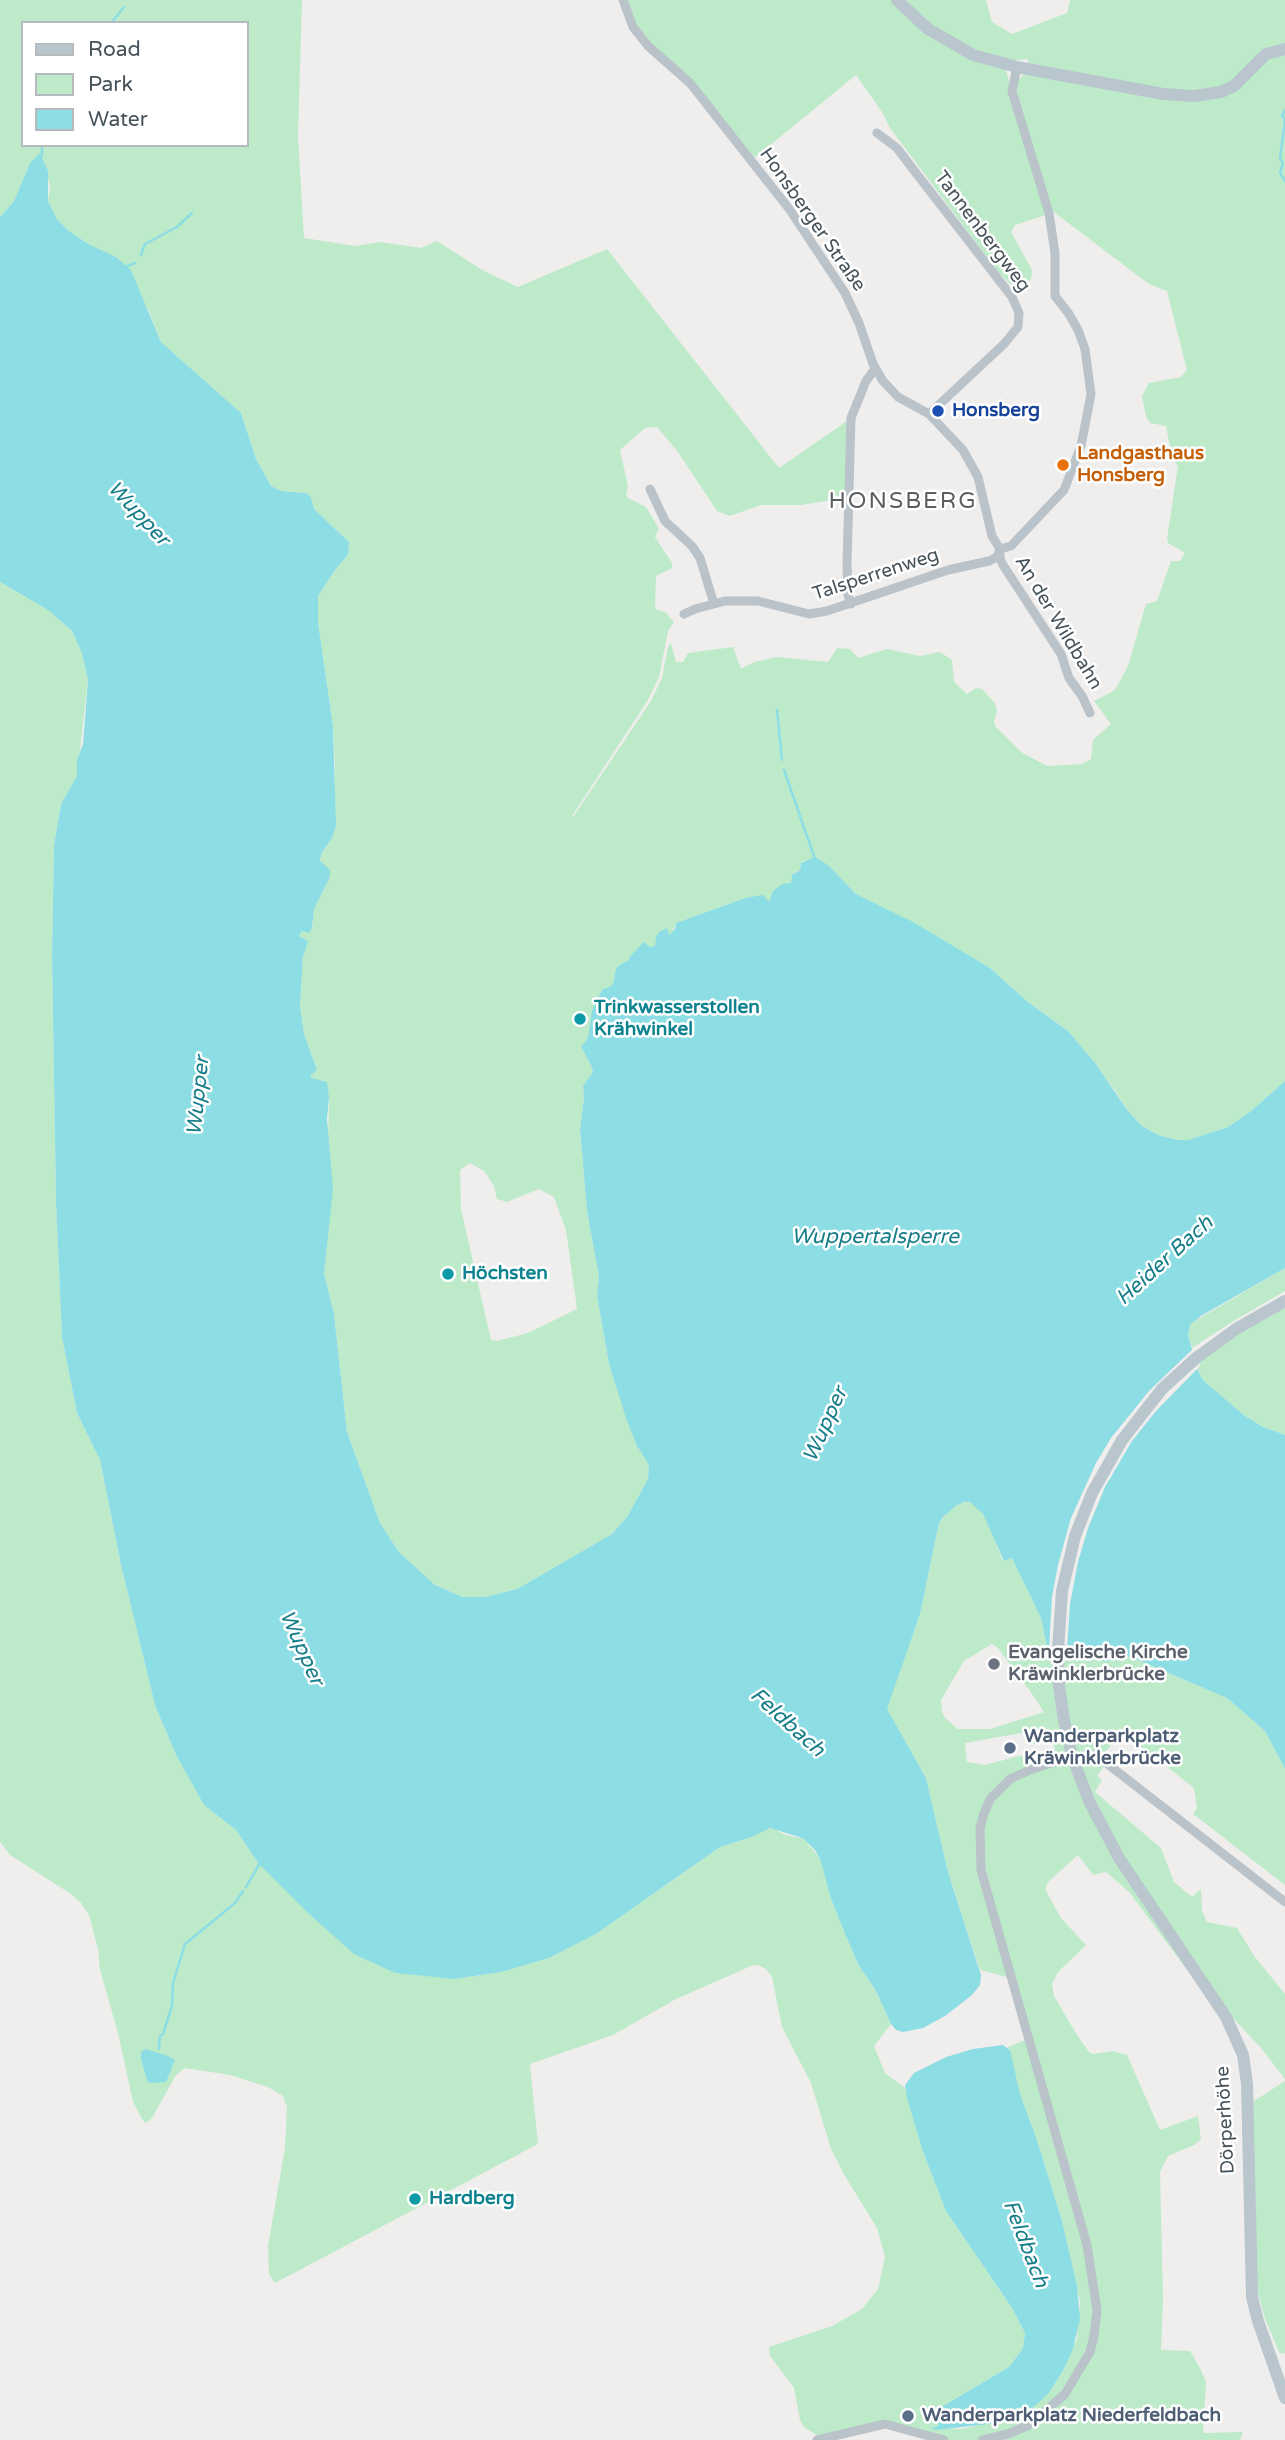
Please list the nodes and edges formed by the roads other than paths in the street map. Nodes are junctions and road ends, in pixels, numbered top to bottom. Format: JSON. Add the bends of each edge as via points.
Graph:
{"nodes":[{"id":1,"x":623,"y":0,"type":"edge"},
{"id":2,"x":897,"y":0,"type":"edge"},
{"id":3,"x":1285,"y":49,"type":"edge"},
{"id":4,"x":1017,"y":67,"type":"junction"},
{"id":5,"x":877,"y":133,"type":"dead end"},
{"id":6,"x":875,"y":369,"type":"junction"},
{"id":7,"x":929,"y":414,"type":"junction"},
{"id":8,"x":650,"y":489,"type":"dead end"},
{"id":9,"x":1000,"y":549,"type":"junction"},
{"id":10,"x":714,"y":604,"type":"junction"},
{"id":11,"x":851,"y":604,"type":"junction"},
{"id":12,"x":684,"y":614,"type":"dead end"},
{"id":13,"x":1090,"y":713,"type":"dead end"},
{"id":14,"x":1285,"y":1301,"type":"edge"},
{"id":15,"x":1072,"y":1756,"type":"junction"},
{"id":16,"x":1285,"y":1902,"type":"edge"},
{"id":17,"x":1285,"y":2398,"type":"edge"},
{"id":18,"x":817,"y":2440,"type":"edge"},
{"id":19,"x":943,"y":2440,"type":"edge"},
{"id":20,"x":982,"y":2440,"type":"edge"}],
"edges":[{"from":1,"to":6,"type":"street","name":"Honsberger Straße","via":[[633,27],[648,46],[698,93],[790,211],[845,293]]},
{"from":2,"to":4,"type":"main road","via":[[946,41],[973,55]]},
{"from":3,"to":4,"type":"main road","via":[[1266,54],[1226,90],[1194,96]]},
{"from":4,"to":9,"type":"street","via":[[1012,91],[1049,214],[1055,296],[1085,349],[1091,394],[1081,446],[1064,490],[1011,546]]},
{"from":5,"to":7,"type":"street","name":"Tannenbergweg","via":[[897,148],[1012,297],[1019,313],[1018,327],[1004,344]]},
{"from":6,"to":7,"type":"street","name":"Honsberger Straße","via":[[898,397]]},
{"from":6,"to":11,"type":"street","via":[[852,418],[847,564]]},
{"from":7,"to":9,"type":"street","name":"Honsberger Straße","via":[[972,463],[992,536]]},
{"from":8,"to":10,"type":"street","via":[[665,521],[700,558]]},
{"from":9,"to":11,"type":"street","name":"Talsperrenweg","via":[[989,561],[948,570]]},
{"from":9,"to":13,"type":"street","name":"An der Wildbahn","via":[[1003,565],[1061,654]]},
{"from":10,"to":11,"type":"street","name":"Talsperrenweg","via":[[758,601],[809,614]]},
{"from":10,"to":12,"type":"street","name":"Talsperrenweg"},
{"from":14,"to":15,"type":"main road","name":"Dörperhöhe","via":[[1196,1358],[1154,1399],[1099,1478],[1080,1521],[1061,1604],[1062,1710]]},
{"from":15,"to":16,"type":"street","via":[[1092,1754],[1104,1759]]},
{"from":15,"to":17,"type":"main road","name":"Dörperhöhe","via":[[1111,1846],[1240,2045],[1246,2077],[1252,2297]]},
{"from":15,"to":20,"type":"street","via":[[1016,1776],[997,1791],[982,1820],[979,1854],[1087,2245],[1097,2322],[1088,2357],[1059,2400],[1028,2425]]},
{"from":18,"to":19,"type":"street","via":[[886,2424]]}]}
